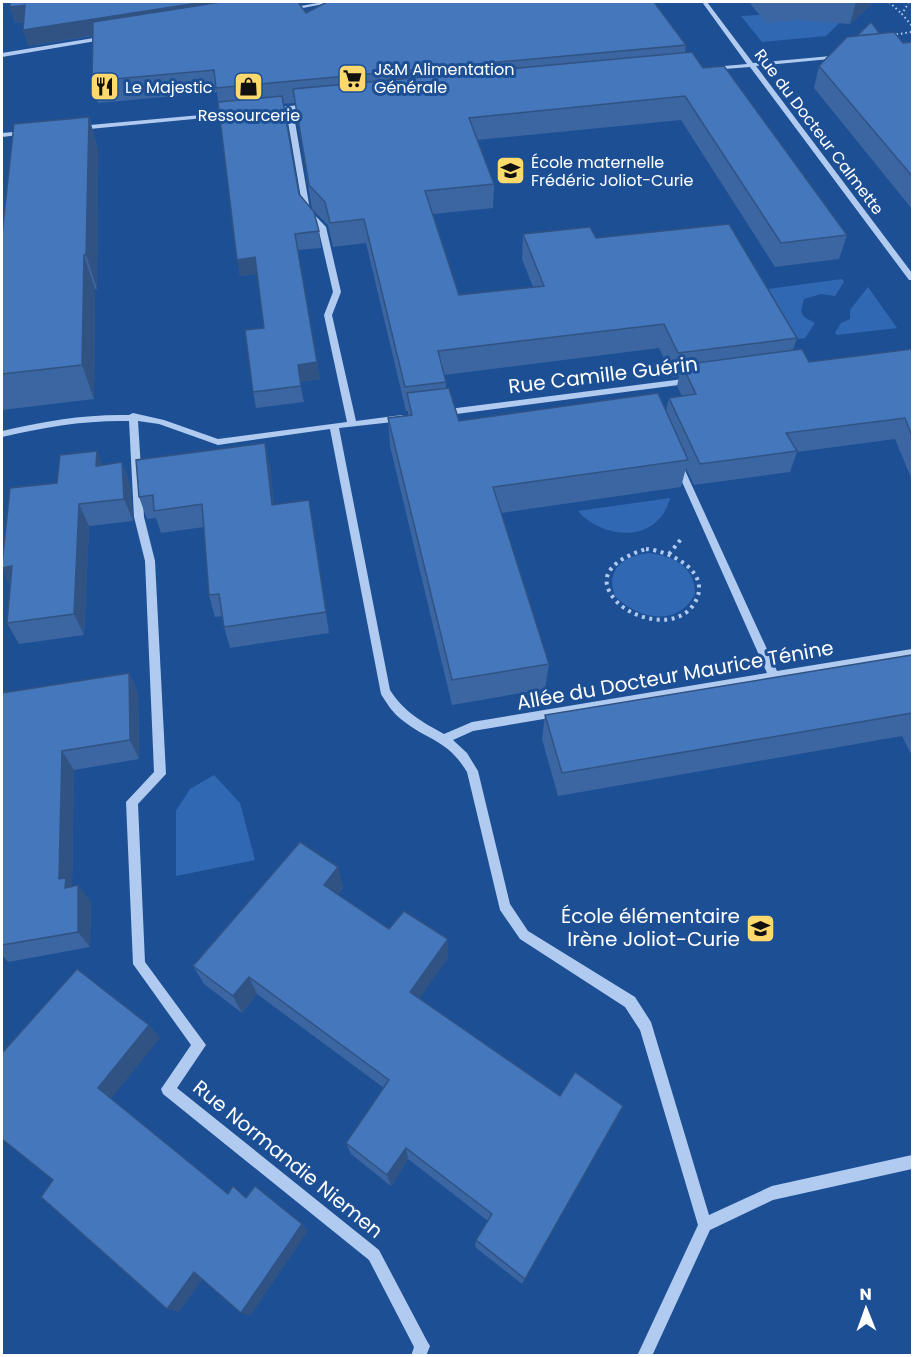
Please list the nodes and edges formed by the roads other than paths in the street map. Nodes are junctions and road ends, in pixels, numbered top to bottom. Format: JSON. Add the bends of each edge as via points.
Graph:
{"nodes":[{"id":1,"x":331,"y":2,"type":"edge"},
{"id":2,"x":704,"y":2,"type":"edge"},
{"id":3,"x":275,"y":10,"type":"edge"},
{"id":4,"x":113,"y":36,"type":"edge"},
{"id":5,"x":2,"y":55,"type":"edge"},
{"id":6,"x":852,"y":55,"type":"edge"},
{"id":7,"x":751,"y":65,"type":"junction"},
{"id":8,"x":709,"y":69,"type":"edge"},
{"id":9,"x":313,"y":106,"type":"edge"},
{"id":10,"x":289,"y":108,"type":"junction"},
{"id":11,"x":267,"y":110,"type":"edge"},
{"id":12,"x":243,"y":113,"type":"edge"},
{"id":13,"x":69,"y":129,"type":"edge"},
{"id":14,"x":34,"y":132,"type":"edge"},
{"id":15,"x":2,"y":135,"type":"edge"},
{"id":16,"x":912,"y":278,"type":"edge"},
{"id":17,"x":702,"y":379,"type":"edge"},
{"id":18,"x":643,"y":387,"type":"junction"},
{"id":19,"x":648,"y":398,"type":"edge"},
{"id":20,"x":434,"y":414,"type":"edge"},
{"id":21,"x":133,"y":416,"type":"junction"},
{"id":22,"x":411,"y":417,"type":"edge"},
{"id":23,"x":352,"y":424,"type":"junction"},
{"id":24,"x":334,"y":426,"type":"junction"},
{"id":25,"x":2,"y":435,"type":"edge"},
{"id":26,"x":672,"y":452,"type":"edge"},
{"id":27,"x":912,"y":653,"type":"edge"},
{"id":28,"x":774,"y":676,"type":"junction"},
{"id":29,"x":445,"y":738,"type":"junction"},
{"id":30,"x":912,"y":1162,"type":"edge"},
{"id":31,"x":705,"y":1225,"type":"junction"},
{"id":32,"x":418,"y":1356,"type":"edge"},
{"id":33,"x":644,"y":1356,"type":"edge"}],
"edges":[{"from":1,"to":3,"type":"street"},
{"from":2,"to":7,"type":"street","name":"Rue du Docteur Calmette"},
{"from":4,"to":5,"type":"street"},
{"from":6,"to":7,"type":"street"},
{"from":7,"to":8,"type":"street"},
{"from":7,"to":16,"type":"street","name":"Rue du Docteur Calmette"},
{"from":9,"to":10,"type":"street"},
{"from":10,"to":11,"type":"street"},
{"from":10,"to":23,"type":"street","via":[[307,210],[322,227],[337,292],[328,315]]},
{"from":12,"to":13,"type":"street"},
{"from":14,"to":15,"type":"street"},
{"from":17,"to":18,"type":"street","name":"Rue Camille Guérin"},
{"from":18,"to":19,"type":"street"},
{"from":18,"to":20,"type":"street","name":"Rue Camille Guérin"},
{"from":21,"to":24,"type":"street","via":[[218,442]]},
{"from":21,"to":25,"type":"street"},
{"from":21,"to":32,"type":"street","name":"Rue Normandie Niemen","via":[[139,517],[150,561],[160,774],[132,802],[139,964],[199,1045],[168,1089],[374,1256],[422,1346]]},
{"from":22,"to":23,"type":"street"},
{"from":23,"to":24,"type":"street"},
{"from":24,"to":29,"type":"street","via":[[385,691],[408,721]]},
{"from":26,"to":28,"type":"street"},
{"from":27,"to":28,"type":"street","name":"Allée du Docteur Maurice Ténine"},
{"from":28,"to":29,"type":"street","name":"Allée du Docteur Maurice Ténine","via":[[471,727]]},
{"from":29,"to":31,"type":"street","via":[[460,750],[472,771],[504,906],[514,923],[524,935],[630,1002],[640,1015]]},
{"from":30,"to":31,"type":"street","via":[[772,1193]]},
{"from":31,"to":33,"type":"street"}]}
